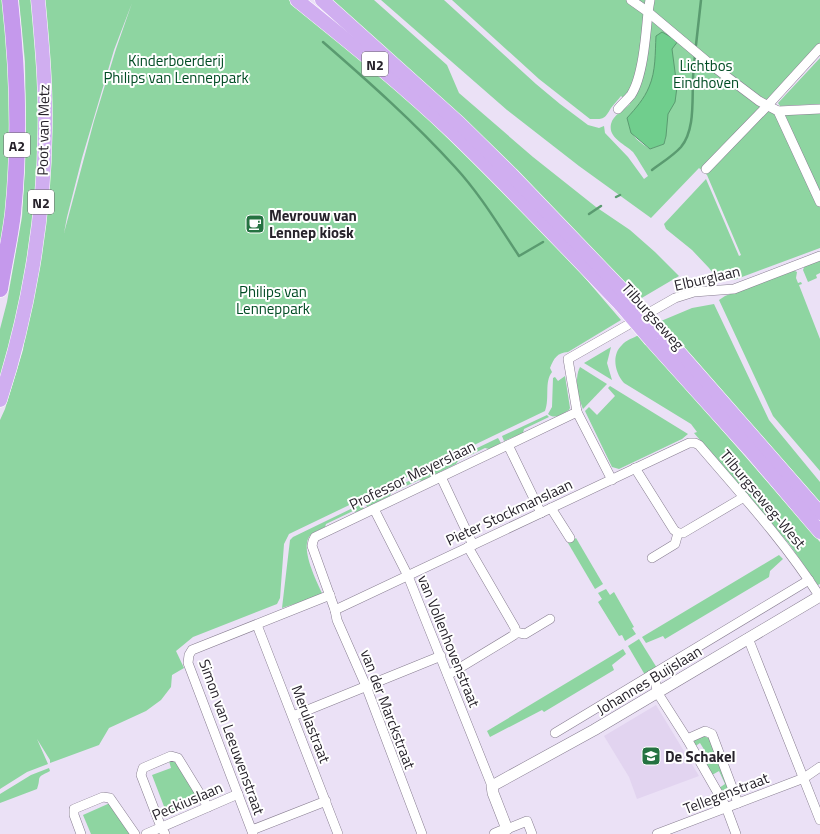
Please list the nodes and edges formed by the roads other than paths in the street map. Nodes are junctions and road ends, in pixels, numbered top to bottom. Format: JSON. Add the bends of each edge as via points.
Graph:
{"nodes":[{"id":1,"x":10,"y":0,"type":"edge"},
{"id":2,"x":38,"y":0,"type":"edge"},
{"id":3,"x":297,"y":0,"type":"edge"},
{"id":4,"x":322,"y":0,"type":"edge"},
{"id":5,"x":650,"y":0,"type":"edge"},
{"id":6,"x":633,"y":1,"type":"edge"},
{"id":7,"x":648,"y":12,"type":"junction"},
{"id":8,"x":820,"y":48,"type":"edge"},
{"id":9,"x":768,"y":106,"type":"junction"},
{"id":10,"x":820,"y":108,"type":"edge"},
{"id":11,"x":618,"y":109,"type":"dead end"},
{"id":12,"x":778,"y":111,"type":"junction"},
{"id":13,"x":455,"y":127,"type":"junction"},
{"id":14,"x":706,"y":169,"type":"dead end"},
{"id":15,"x":820,"y":202,"type":"edge"},
{"id":16,"x":820,"y":256,"type":"edge"},
{"id":17,"x":0,"y":289,"type":"edge"},
{"id":18,"x":657,"y":337,"type":"junction"},
{"id":19,"x":0,"y":400,"type":"edge"},
{"id":20,"x":578,"y":412,"type":"junction"},
{"id":21,"x":695,"y":443,"type":"joint"},
{"id":22,"x":508,"y":445,"type":"junction"},
{"id":23,"x":635,"y":468,"type":"junction"},
{"id":24,"x":441,"y":477,"type":"junction"},
{"id":25,"x":612,"y":480,"type":"junction"},
{"id":26,"x":744,"y":497,"type":"junction"},
{"id":27,"x":551,"y":508,"type":"junction"},
{"id":28,"x":374,"y":509,"type":"junction"},
{"id":29,"x":541,"y":513,"type":"junction"},
{"id":30,"x":820,"y":513,"type":"edge"},
{"id":31,"x":820,"y":532,"type":"edge"},
{"id":32,"x":678,"y":533,"type":"junction"},
{"id":33,"x":570,"y":538,"type":"dead end"},
{"id":34,"x":470,"y":546,"type":"junction"},
{"id":35,"x":652,"y":558,"type":"dead end"},
{"id":36,"x":408,"y":576,"type":"junction"},
{"id":37,"x":809,"y":580,"type":"junction"},
{"id":38,"x":330,"y":595,"type":"junction"},
{"id":39,"x":820,"y":596,"type":"edge"},
{"id":40,"x":336,"y":610,"type":"junction"},
{"id":41,"x":550,"y":619,"type":"dead end"},
{"id":42,"x":257,"y":625,"type":"junction"},
{"id":43,"x":515,"y":632,"type":"junction"},
{"id":44,"x":748,"y":638,"type":"junction"},
{"id":45,"x":441,"y":656,"type":"junction"},
{"id":46,"x":448,"y":675,"type":"junction"},
{"id":47,"x":651,"y":675,"type":"junction"},
{"id":48,"x":366,"y":686,"type":"junction"},
{"id":49,"x":657,"y":692,"type":"junction"},
{"id":50,"x":293,"y":716,"type":"junction"},
{"id":51,"x":555,"y":733,"type":"dead end"},
{"id":52,"x":687,"y":739,"type":"junction"},
{"id":53,"x":820,"y":767,"type":"edge"},
{"id":54,"x":804,"y":778,"type":"junction"},
{"id":55,"x":492,"y":786,"type":"junction"},
{"id":56,"x":238,"y":794,"type":"junction"},
{"id":57,"x":326,"y":800,"type":"junction"},
{"id":58,"x":738,"y":803,"type":"junction"},
{"id":59,"x":208,"y":807,"type":"junction"},
{"id":60,"x":726,"y":807,"type":"junction"},
{"id":61,"x":820,"y":820,"type":"edge"},
{"id":62,"x":507,"y":829,"type":"junction"},
{"id":63,"x":163,"y":831,"type":"edge"},
{"id":64,"x":252,"y":832,"type":"edge"},
{"id":65,"x":81,"y":834,"type":"edge"},
{"id":66,"x":135,"y":834,"type":"edge"},
{"id":67,"x":146,"y":834,"type":"edge"},
{"id":68,"x":338,"y":834,"type":"edge"},
{"id":69,"x":422,"y":834,"type":"edge"},
{"id":70,"x":495,"y":834,"type":"edge"},
{"id":71,"x":532,"y":834,"type":"edge"},
{"id":72,"x":657,"y":834,"type":"edge"},
{"id":73,"x":736,"y":834,"type":"edge"}],
"edges":[{"from":1,"to":17,"type":"highway","name":"Poot van Metz","number":"A2","via":[[16,63],[16,167],[12,215]]},
{"from":2,"to":19,"type":"highway","name":"Poot van Metz","number":"N2","via":[[44,62],[45,131],[40,220],[21,325]]},
{"from":3,"to":13,"type":"highway","number":"N2"},
{"from":4,"to":13,"type":"highway","number":"N2"},
{"from":5,"to":7,"type":"street"},
{"from":6,"to":7,"type":"street"},
{"from":7,"to":9,"type":"street","via":[[710,64]]},
{"from":7,"to":11,"type":"street","via":[[639,76],[631,94]]},
{"from":8,"to":9,"type":"street"},
{"from":9,"to":12,"type":"street"},
{"from":9,"to":14,"type":"street"},
{"from":10,"to":12,"type":"street"},
{"from":12,"to":15,"type":"street"},
{"from":13,"to":18,"type":"highway","name":"Tilburgseweg","bridge":true,"via":[[512,192],[626,303]]},
{"from":16,"to":20,"type":"street","name":"Elburglaan","via":[[734,289],[694,292],[676,298],[568,359]]},
{"from":18,"to":30,"type":"highway","name":"Tilburgseweg"},
{"from":18,"to":31,"type":"highway","name":"Tilburgseweg"},
{"from":20,"to":22,"type":"street","name":"Professor Meyerslaan"},
{"from":20,"to":25,"type":"street"},
{"from":21,"to":23,"type":"street","name":"Pieter Stockmanslaan","via":[[689,443]]},
{"from":21,"to":26,"type":"street","name":"Tilburgseweg-West"},
{"from":22,"to":24,"type":"street","name":"Professor Meyerslaan"},
{"from":22,"to":29,"type":"street"},
{"from":23,"to":25,"type":"street","name":"Pieter Stockmanslaan"},
{"from":23,"to":32,"type":"street"},
{"from":24,"to":28,"type":"street","name":"Professor Meyerslaan"},
{"from":24,"to":34,"type":"street"},
{"from":25,"to":27,"type":"street","name":"Pieter Stockmanslaan"},
{"from":26,"to":32,"type":"street","via":[[683,533]]},
{"from":26,"to":37,"type":"street","name":"Tilburgseweg-West"},
{"from":27,"to":29,"type":"street","name":"Pieter Stockmanslaan"},
{"from":27,"to":33,"type":"street"},
{"from":28,"to":36,"type":"street","name":"van Vollenhovenstraat"},
{"from":28,"to":38,"type":"street","name":"Professor Meyerslaan","via":[[315,537],[312,546]]},
{"from":29,"to":34,"type":"street","name":"Pieter Stockmanslaan"},
{"from":32,"to":35,"type":"street","via":[[675,544]]},
{"from":34,"to":36,"type":"street","name":"Pieter Stockmanslaan"},
{"from":34,"to":43,"type":"street"},
{"from":36,"to":40,"type":"street","name":"Pieter Stockmanslaan"},
{"from":36,"to":45,"type":"street","name":"van Vollenhovenstraat"},
{"from":37,"to":39,"type":"street","name":"Tilburgseweg-West"},
{"from":37,"to":47,"type":"street","name":"Johannes Buijslaan"},
{"from":38,"to":40,"type":"street","name":"van der Marckstraat"},
{"from":38,"to":42,"type":"street"},
{"from":39,"to":44,"type":"street","name":"Johannes Buijslaan"},
{"from":40,"to":48,"type":"street","name":"van der Marckstraat","via":[[337,620]]},
{"from":41,"to":43,"type":"street","via":[[525,634]]},
{"from":42,"to":50,"type":"street","name":"Merulastraat"},
{"from":42,"to":56,"type":"street","name":"Simon van Leeuwenstraat","via":[[192,650],[188,663]]},
{"from":43,"to":46,"type":"street"},
{"from":44,"to":49,"type":"street","name":"Johannes Buijslaan"},
{"from":44,"to":54,"type":"street"},
{"from":45,"to":46,"type":"street","name":"van Vollenhovenstraat"},
{"from":45,"to":48,"type":"street"},
{"from":46,"to":55,"type":"street","name":"van Vollenhovenstraat"},
{"from":47,"to":49,"type":"street"},
{"from":47,"to":51,"type":"street","name":"Johannes Buijslaan"},
{"from":48,"to":50,"type":"street"},
{"from":48,"to":69,"type":"street","name":"van der Marckstraat"},
{"from":49,"to":52,"type":"street"},
{"from":49,"to":55,"type":"street","name":"Johannes Buijslaan"},
{"from":50,"to":57,"type":"street","name":"Merulastraat"},
{"from":52,"to":58,"type":"street","via":[[705,731],[712,734]]},
{"from":52,"to":60,"type":"street"},
{"from":53,"to":54,"type":"street","name":"Tellegenstraat"},
{"from":54,"to":58,"type":"street","name":"Tellegenstraat"},
{"from":54,"to":61,"type":"street"},
{"from":55,"to":62,"type":"street"},
{"from":56,"to":59,"type":"street","name":"Peckiuslaan"},
{"from":56,"to":64,"type":"street","name":"Simon van Leeuwenstraat"},
{"from":57,"to":64,"type":"street"},
{"from":57,"to":68,"type":"street","name":"Merulastraat"},
{"from":58,"to":60,"type":"street","name":"Tellegenstraat"},
{"from":59,"to":63,"type":"street","name":"Peckiuslaan"},
{"from":59,"to":63,"type":"street","via":[[178,758],[172,756],[143,768],[141,775]]},
{"from":60,"to":72,"type":"street","name":"Tellegenstraat"},
{"from":60,"to":73,"type":"street"},
{"from":62,"to":70,"type":"street"},
{"from":62,"to":71,"type":"street","via":[[527,821]]},
{"from":63,"to":67,"type":"street","name":"Peckiuslaan"},
{"from":65,"to":66,"type":"street","via":[[74,809],[103,797],[110,798]]}]}
